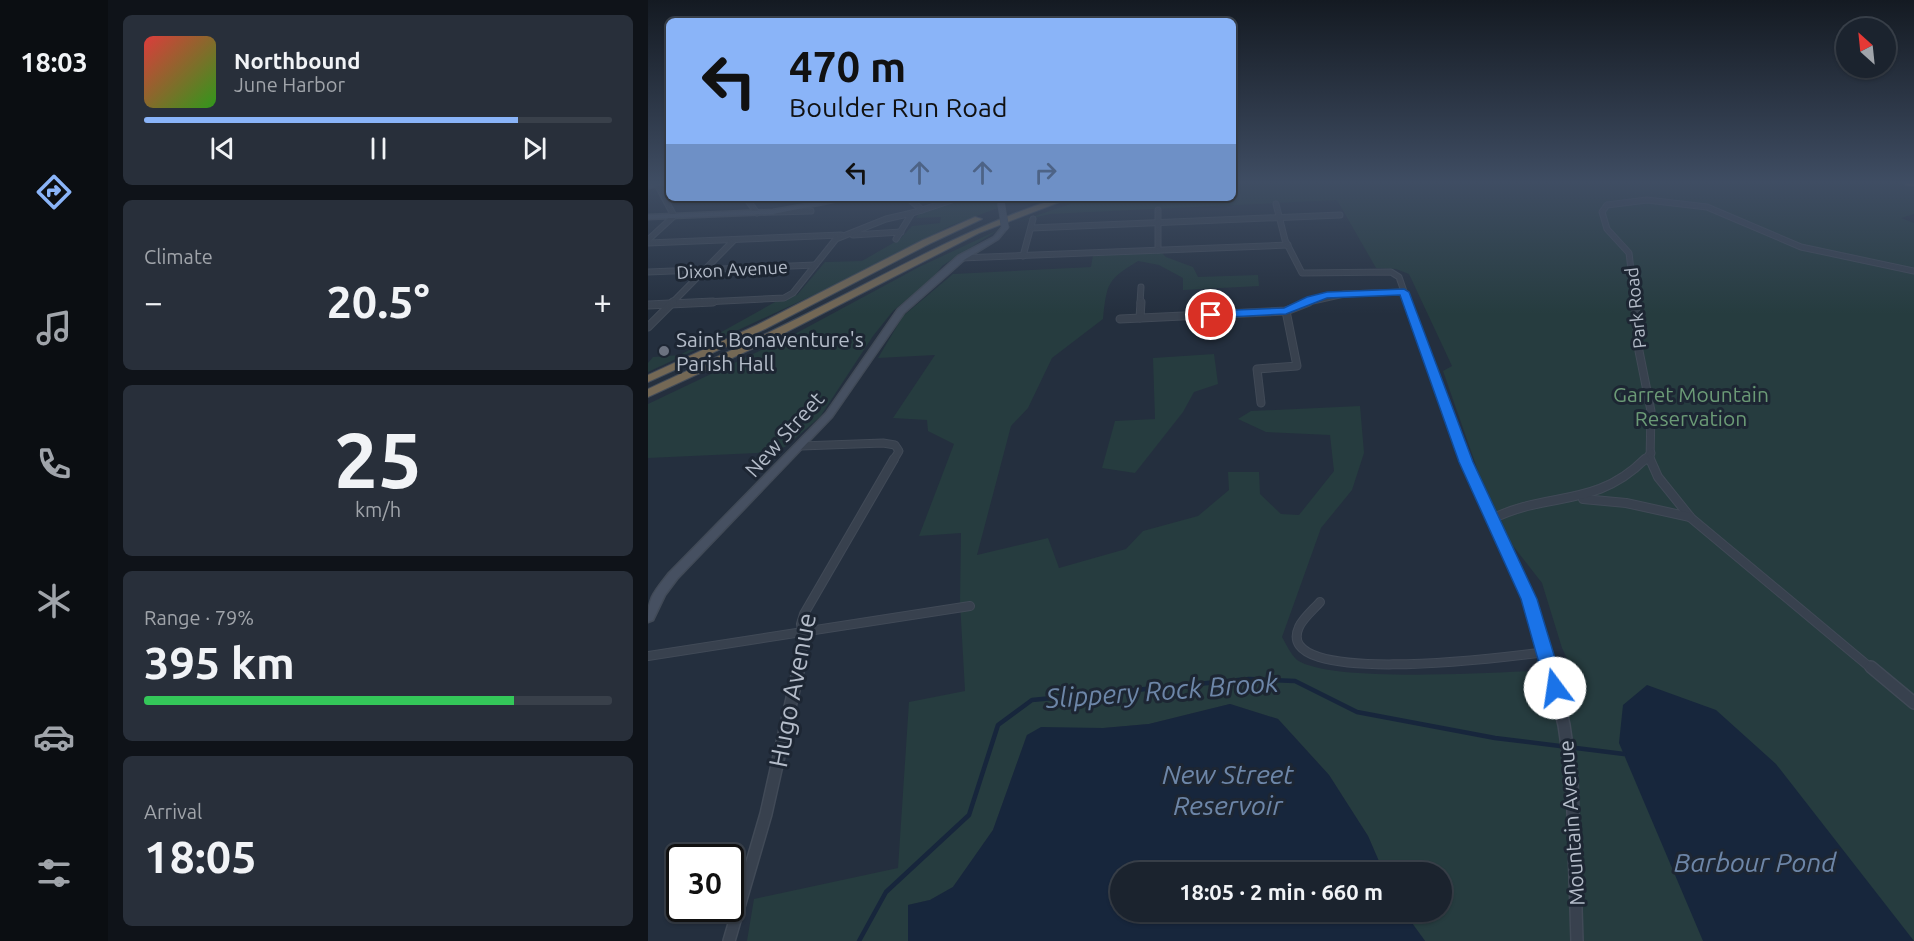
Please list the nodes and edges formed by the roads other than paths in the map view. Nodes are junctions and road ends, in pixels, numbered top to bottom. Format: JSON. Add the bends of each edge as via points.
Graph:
{"nodes":[{"id":1,"x":663,"y":227,"type":"edge"},
{"id":2,"x":866,"y":227,"type":"edge"},
{"id":3,"x":904,"y":227,"type":"edge"},
{"id":4,"x":962,"y":227,"type":"edge"},
{"id":5,"x":985,"y":227,"type":"edge"},
{"id":6,"x":1005,"y":227,"type":"edge"},
{"id":7,"x":1059,"y":227,"type":"edge"},
{"id":8,"x":1158,"y":227,"type":"edge"},
{"id":9,"x":1283,"y":227,"type":"edge"},
{"id":10,"x":1607,"y":227,"type":"edge"},
{"id":11,"x":1754,"y":227,"type":"edge"},
{"id":12,"x":1031,"y":228,"type":"joint"},
{"id":13,"x":901,"y":232,"type":"junction"},
{"id":14,"x":845,"y":235,"type":"junction"},
{"id":15,"x":896,"y":238,"type":"dead end"},
{"id":16,"x":734,"y":240,"type":"junction"},
{"id":17,"x":648,"y":242,"type":"edge"},
{"id":18,"x":1288,"y":245,"type":"junction"},
{"id":19,"x":1158,"y":250,"type":"junction"},
{"id":20,"x":1023,"y":256,"type":"junction"},
{"id":21,"x":961,"y":258,"type":"junction"},
{"id":22,"x":815,"y":265,"type":"junction"},
{"id":23,"x":704,"y":270,"type":"junction"},
{"id":24,"x":1914,"y":271,"type":"edge"},
{"id":25,"x":648,"y":272,"type":"edge"},
{"id":26,"x":1141,"y":287,"type":"dead end"},
{"id":27,"x":1404,"y":292,"type":"junction"},
{"id":28,"x":670,"y":304,"type":"junction"},
{"id":29,"x":648,"y":305,"type":"edge"},
{"id":30,"x":1286,"y":311,"type":"junction"},
{"id":31,"x":1140,"y":318,"type":"junction"},
{"id":32,"x":1120,"y":319,"type":"dead end"},
{"id":33,"x":648,"y":327,"type":"edge"},
{"id":34,"x":648,"y":379,"type":"edge"},
{"id":35,"x":648,"y":393,"type":"edge"},
{"id":36,"x":1261,"y":403,"type":"dead end"},
{"id":37,"x":801,"y":446,"type":"junction"},
{"id":38,"x":1651,"y":453,"type":"junction"},
{"id":39,"x":1579,"y":498,"type":"junction"},
{"id":40,"x":1691,"y":518,"type":"junction"},
{"id":41,"x":1492,"y":519,"type":"junction"},
{"id":42,"x":1320,"y":602,"type":"dead end"},
{"id":43,"x":970,"y":606,"type":"dead end"},
{"id":44,"x":648,"y":617,"type":"edge"},
{"id":45,"x":802,"y":632,"type":"junction"},
{"id":46,"x":1546,"y":652,"type":"junction"},
{"id":47,"x":648,"y":656,"type":"edge"},
{"id":48,"x":1914,"y":703,"type":"edge"},
{"id":49,"x":729,"y":941,"type":"edge"},
{"id":50,"x":1577,"y":941,"type":"edge"}],
"edges":[{"from":1,"to":17,"type":"street"},
{"from":2,"to":14,"type":"street"},
{"from":3,"to":13,"type":"street"},
{"from":4,"to":34,"type":"highway"},
{"from":5,"to":35,"type":"highway"},
{"from":6,"to":21,"type":"street","name":"New Street","bridge":true,"via":[[996,238]]},
{"from":7,"to":12,"type":"street"},
{"from":8,"to":19,"type":"street"},
{"from":9,"to":18,"type":"street"},
{"from":10,"to":38,"type":"street","name":"Park Road","via":[[1629,254],[1633,272],[1639,351],[1651,411]]},
{"from":11,"to":24,"type":"street","name":"Park Road","via":[[1801,247]]},
{"from":12,"to":20,"type":"street"},
{"from":13,"to":14,"type":"street"},
{"from":13,"to":15,"type":"street"},
{"from":14,"to":16,"type":"street"},
{"from":14,"to":22,"type":"street","via":[[831,244]]},
{"from":16,"to":17,"type":"street"},
{"from":16,"to":23,"type":"street"},
{"from":18,"to":19,"type":"street"},
{"from":18,"to":27,"type":"street","name":"Mountain Avenue","via":[[1302,273],[1391,272],[1399,277]]},
{"from":19,"to":20,"type":"street"},
{"from":20,"to":21,"type":"street"},
{"from":21,"to":37,"type":"street","name":"New Street","via":[[894,319],[829,415]]},
{"from":22,"to":23,"type":"street","name":"Dixon Avenue"},
{"from":22,"to":28,"type":"street","via":[[793,293],[779,299]]},
{"from":23,"to":25,"type":"street","name":"Dixon Avenue"},
{"from":23,"to":28,"type":"street"},
{"from":26,"to":31,"type":"street"},
{"from":27,"to":30,"type":"street","via":[[1327,295]]},
{"from":27,"to":41,"type":"street","name":"Mountain Avenue","via":[[1466,462]]},
{"from":28,"to":29,"type":"street"},
{"from":28,"to":33,"type":"street"},
{"from":30,"to":31,"type":"street"},
{"from":30,"to":36,"type":"street","via":[[1298,366],[1257,369]]},
{"from":31,"to":32,"type":"street"},
{"from":37,"to":44,"type":"street","name":"New Street","via":[[673,576]]},
{"from":37,"to":45,"type":"street","name":"Hugo Avenue","via":[[883,443],[895,445],[899,451],[808,603]]},
{"from":38,"to":39,"type":"street","name":"Park Road","via":[[1626,477]]},
{"from":38,"to":40,"type":"street","name":"Park Road","via":[[1650,463],[1658,477]]},
{"from":39,"to":40,"type":"street","name":"Park Road","via":[[1626,503]]},
{"from":39,"to":41,"type":"street","name":"Park Road","via":[[1517,507]]},
{"from":40,"to":48,"type":"street","name":"Park Road"},
{"from":41,"to":46,"type":"street","name":"Mountain Avenue","via":[[1529,599]]},
{"from":42,"to":46,"type":"street","via":[[1299,627],[1299,641],[1308,651],[1336,661],[1451,663]]},
{"from":43,"to":45,"type":"street"},
{"from":45,"to":47,"type":"street"},
{"from":45,"to":49,"type":"street","name":"Hugo Avenue","via":[[795,692],[766,814]]},
{"from":46,"to":50,"type":"street","name":"Mountain Avenue","via":[[1564,725],[1572,780]]}]}
